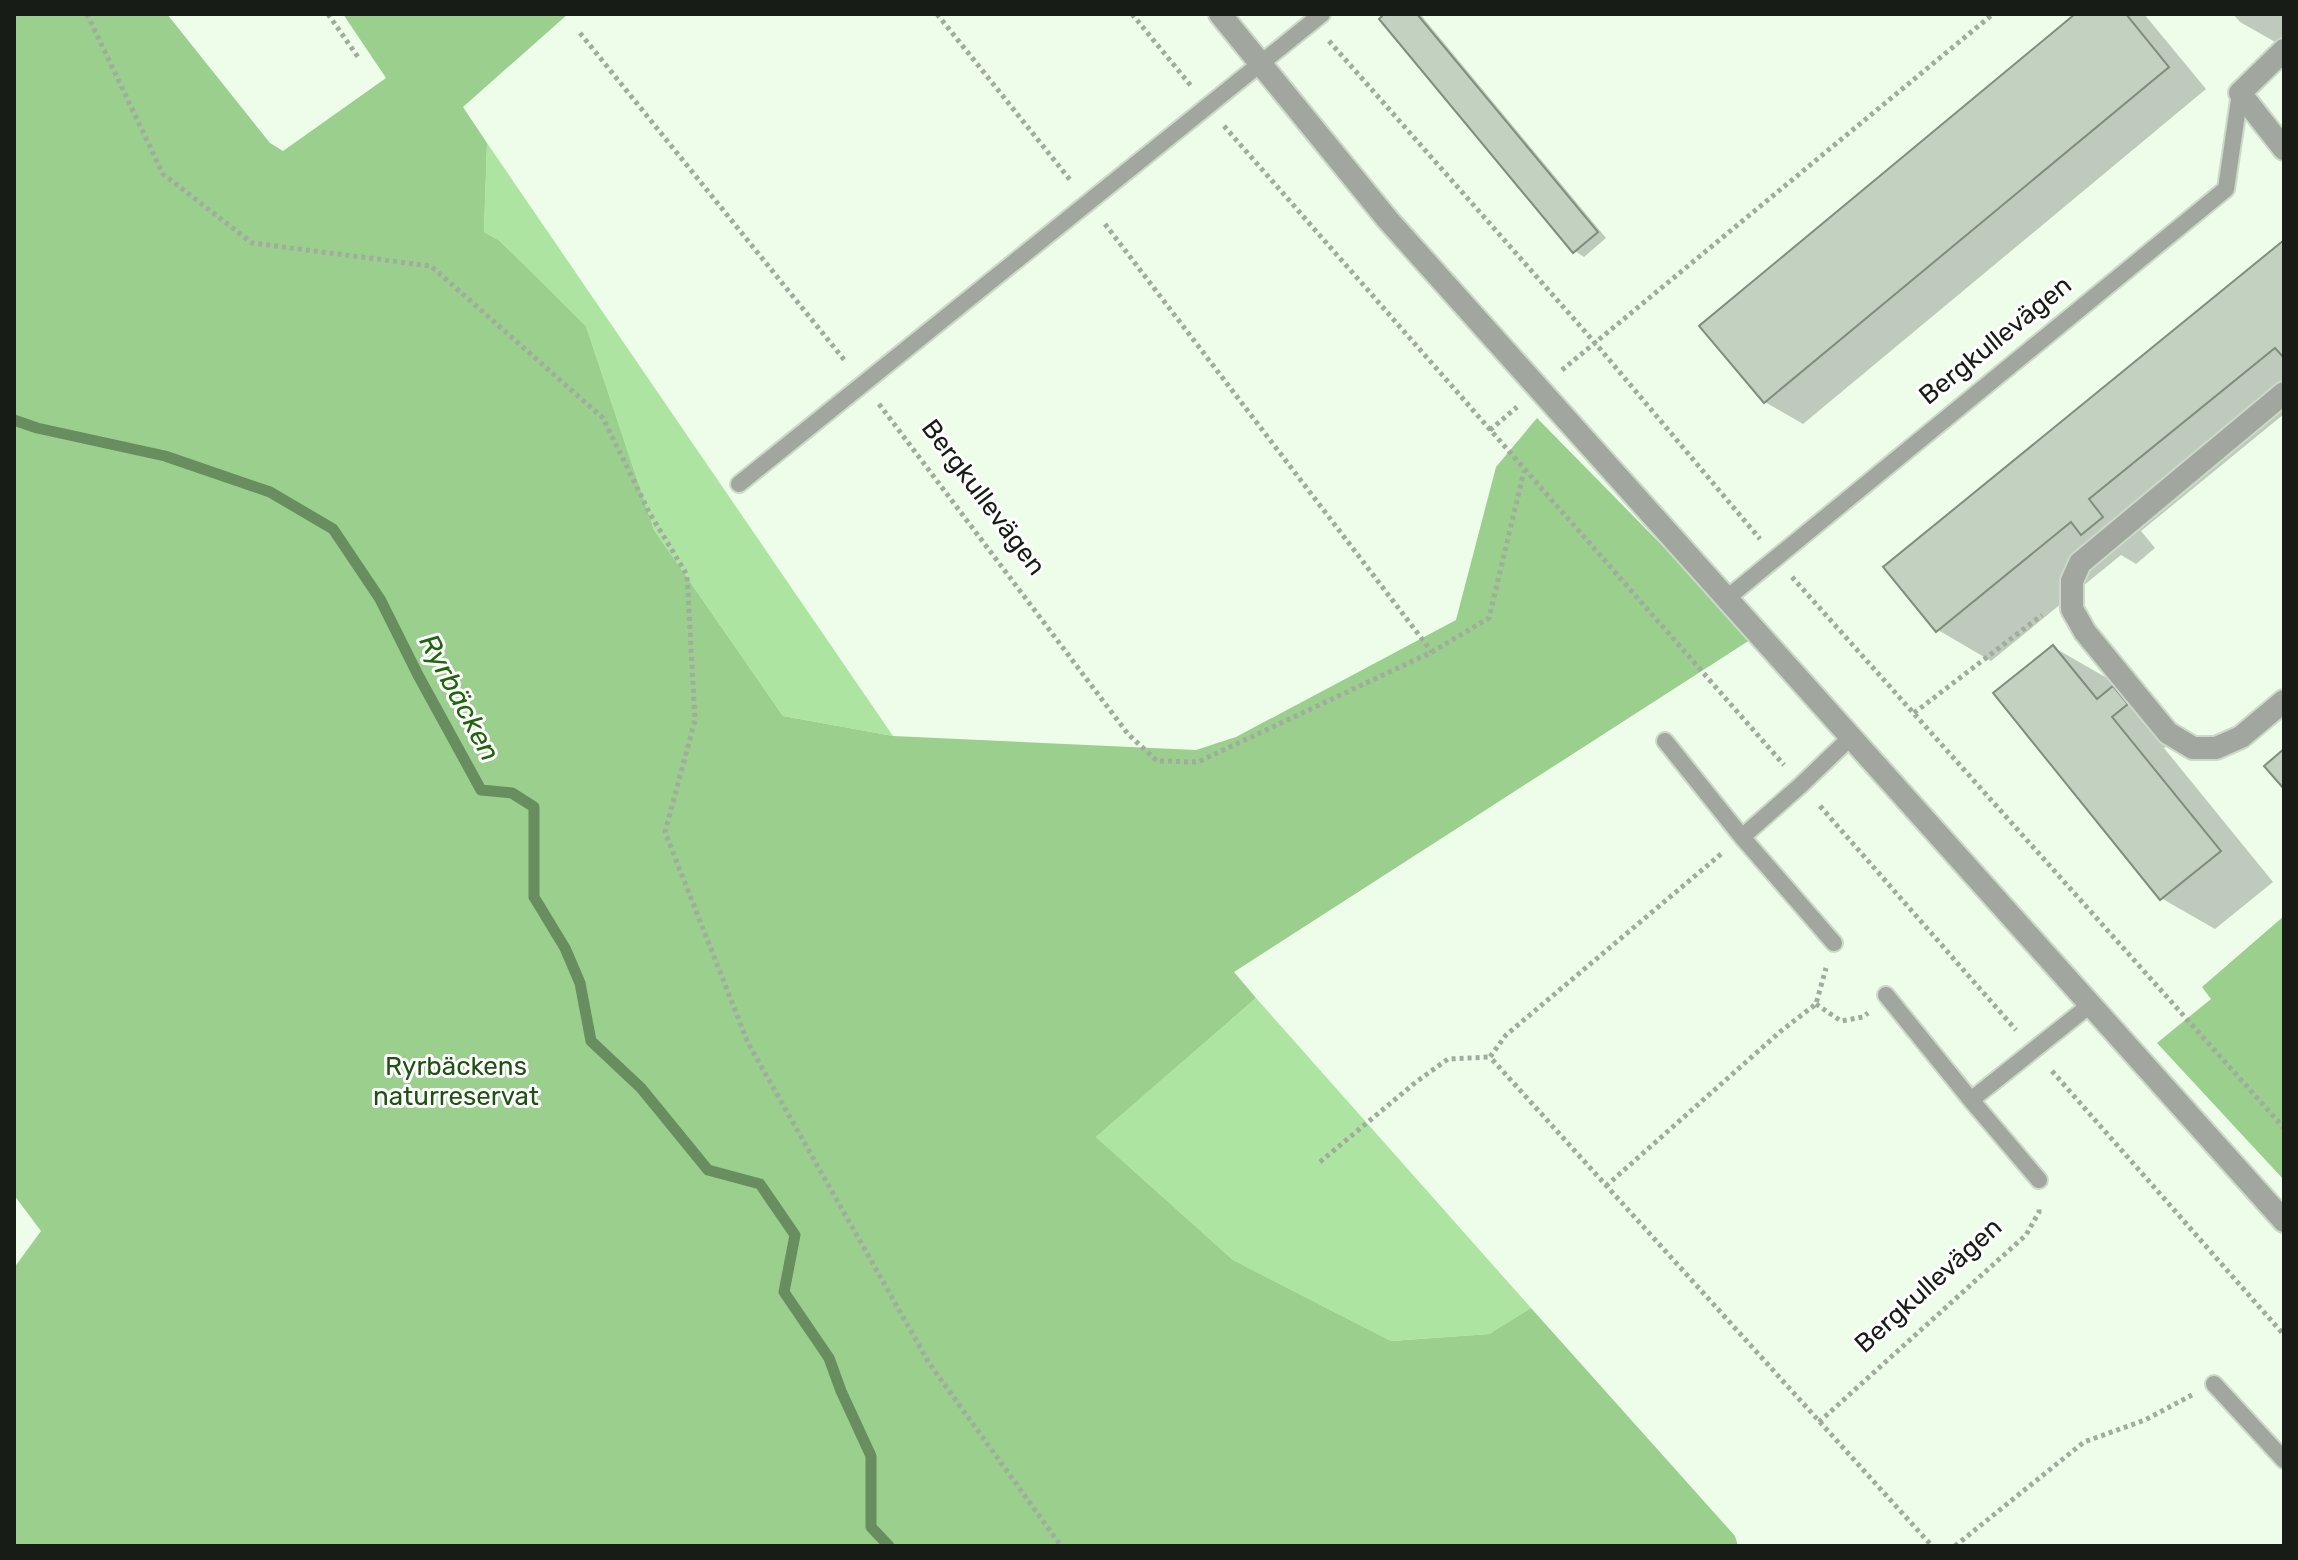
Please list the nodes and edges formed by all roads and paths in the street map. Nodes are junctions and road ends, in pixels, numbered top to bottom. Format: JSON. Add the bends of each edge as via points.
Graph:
{"nodes":[{"id":1,"x":87,"y":14,"type":"edge"},
{"id":2,"x":328,"y":14,"type":"edge"},
{"id":3,"x":937,"y":14,"type":"edge"},
{"id":4,"x":1132,"y":14,"type":"edge"},
{"id":5,"x":1220,"y":14,"type":"edge"},
{"id":6,"x":1322,"y":14,"type":"edge"},
{"id":7,"x":1993,"y":14,"type":"edge"},
{"id":8,"x":580,"y":33,"type":"dead end"},
{"id":9,"x":2284,"y":50,"type":"edge"},
{"id":10,"x":360,"y":60,"type":"dead end"},
{"id":11,"x":1262,"y":63,"type":"junction"},
{"id":12,"x":2240,"y":93,"type":"junction"},
{"id":13,"x":1208,"y":107,"type":"junction"},
{"id":14,"x":2284,"y":149,"type":"edge"},
{"id":15,"x":1089,"y":203,"type":"junction"},
{"id":16,"x":863,"y":384,"type":"junction"},
{"id":17,"x":1539,"y":388,"type":"junction"},
{"id":18,"x":2284,"y":393,"type":"edge"},
{"id":19,"x":1490,"y":430,"type":"junction"},
{"id":20,"x":1525,"y":470,"type":"junction"},
{"id":21,"x":739,"y":484,"type":"dead end"},
{"id":22,"x":2072,"y":593,"type":"junction"},
{"id":23,"x":1726,"y":599,"type":"junction"},
{"id":24,"x":1432,"y":652,"type":"junction"},
{"id":25,"x":2284,"y":701,"type":"edge"},
{"id":26,"x":1914,"y":713,"type":"dead end"},
{"id":27,"x":1851,"y":737,"type":"junction"},
{"id":28,"x":1665,"y":741,"type":"dead end"},
{"id":29,"x":1801,"y":785,"type":"junction"},
{"id":30,"x":1742,"y":837,"type":"junction"},
{"id":31,"x":1834,"y":943,"type":"joint"},
{"id":32,"x":1886,"y":995,"type":"joint"},
{"id":33,"x":1816,"y":1004,"type":"junction"},
{"id":34,"x":2090,"y":1005,"type":"junction"},
{"id":35,"x":2034,"y":1051,"type":"junction"},
{"id":36,"x":1490,"y":1057,"type":"junction"},
{"id":37,"x":1971,"y":1100,"type":"junction"},
{"id":38,"x":1320,"y":1162,"type":"dead end"},
{"id":39,"x":2039,"y":1180,"type":"joint"},
{"id":40,"x":1606,"y":1186,"type":"junction"},
{"id":41,"x":2284,"y":1221,"type":"edge"},
{"id":42,"x":2284,"y":1335,"type":"edge"},
{"id":43,"x":2214,"y":1384,"type":"joint"},
{"id":44,"x":1819,"y":1422,"type":"junction"},
{"id":45,"x":2284,"y":1460,"type":"edge"},
{"id":46,"x":1061,"y":1546,"type":"edge"},
{"id":47,"x":1932,"y":1546,"type":"edge"},
{"id":48,"x":1955,"y":1546,"type":"edge"}],
"edges":[{"from":1,"to":46,"type":"path","via":[[163,174],[252,243],[431,266],[603,418],[687,575],[695,720],[665,832],[748,1043],[929,1363]]},
{"from":2,"to":10,"type":"path"},
{"from":3,"to":15,"type":"path"},
{"from":4,"to":13,"type":"path"},
{"from":5,"to":11,"type":"street"},
{"from":6,"to":11,"type":"lane"},
{"from":7,"to":17,"type":"path"},
{"from":8,"to":16,"type":"path","name":"Bergkullevägen"},
{"from":9,"to":12,"type":"street"},
{"from":11,"to":13,"type":"lane"},
{"from":11,"to":17,"type":"street","via":[[1388,220]]},
{"from":12,"to":14,"type":"street"},
{"from":12,"to":23,"type":"lane","name":"Bergkullevägen","via":[[2226,189]]},
{"from":13,"to":15,"type":"lane"},
{"from":13,"to":19,"type":"path"},
{"from":15,"to":16,"type":"lane"},
{"from":15,"to":24,"type":"path"},
{"from":16,"to":21,"type":"lane"},
{"from":16,"to":24,"type":"path","name":"Bergkullevägen","via":[[1128,734],[1157,761],[1198,762]]},
{"from":17,"to":19,"type":"path"},
{"from":17,"to":23,"type":"street"},
{"from":18,"to":22,"type":"street","via":[[2080,563]]},
{"from":19,"to":20,"type":"path"},
{"from":20,"to":24,"type":"path","name":"Bergkullevägen","via":[[1489,618]]},
{"from":20,"to":29,"type":"path"},
{"from":22,"to":25,"type":"street","via":[[2072,609],[2085,632],[2168,733],[2193,748],[2216,748],[2241,737]]},
{"from":22,"to":26,"type":"path"},
{"from":23,"to":27,"type":"street"},
{"from":27,"to":29,"type":"lane"},
{"from":27,"to":34,"type":"street"},
{"from":28,"to":30,"type":"lane"},
{"from":29,"to":30,"type":"lane"},
{"from":29,"to":35,"type":"path"},
{"from":30,"to":31,"type":"lane"},
{"from":30,"to":36,"type":"path","via":[[1506,1035]]},
{"from":31,"to":33,"type":"path"},
{"from":32,"to":33,"type":"path","via":[[1863,1017],[1841,1021]]},
{"from":32,"to":37,"type":"lane"},
{"from":33,"to":40,"type":"path"},
{"from":34,"to":35,"type":"lane"},
{"from":34,"to":41,"type":"street"},
{"from":35,"to":37,"type":"lane"},
{"from":35,"to":42,"type":"path"},
{"from":36,"to":38,"type":"path","via":[[1448,1059]]},
{"from":36,"to":40,"type":"path"},
{"from":37,"to":39,"type":"lane"},
{"from":39,"to":44,"type":"path","name":"Bergkullevägen","via":[[2039,1212],[2026,1235]]},
{"from":40,"to":44,"type":"path"},
{"from":43,"to":45,"type":"lane"},
{"from":43,"to":48,"type":"path","via":[[2145,1420],[2084,1442]]},
{"from":44,"to":47,"type":"path"}]}
